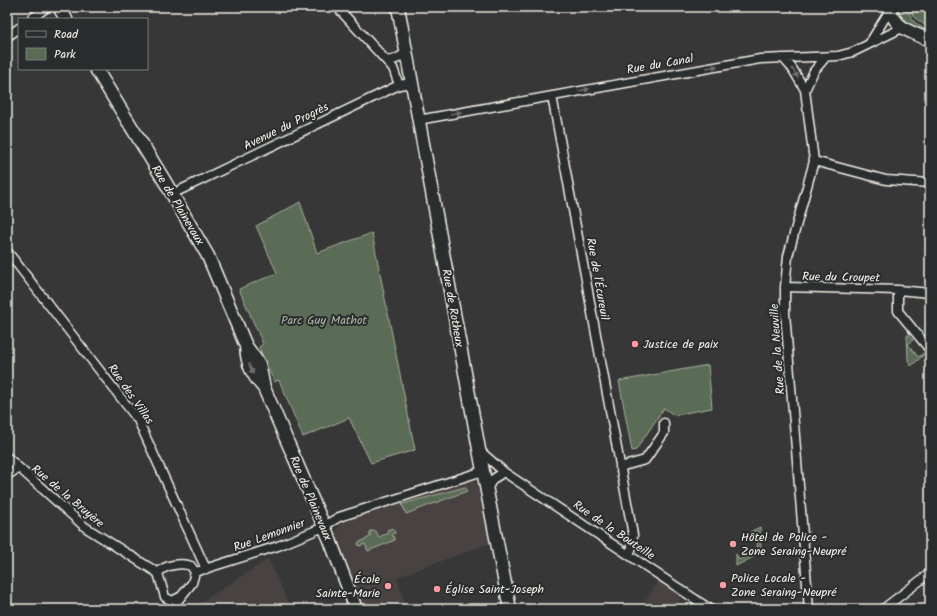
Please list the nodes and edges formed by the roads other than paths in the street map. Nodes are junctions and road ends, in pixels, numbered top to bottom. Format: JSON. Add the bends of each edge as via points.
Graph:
{"nodes":[{"id":1,"x":47,"y":7,"type":"edge"},
{"id":2,"x":59,"y":7,"type":"edge"},
{"id":3,"x":337,"y":7,"type":"edge"},
{"id":4,"x":398,"y":7,"type":"edge"},
{"id":5,"x":889,"y":8,"type":"edge"},
{"id":6,"x":33,"y":18,"type":"edge"},
{"id":7,"x":65,"y":18,"type":"edge"},
{"id":8,"x":902,"y":28,"type":"junction"},
{"id":9,"x":18,"y":29,"type":"edge"},
{"id":10,"x":7,"y":37,"type":"edge"},
{"id":11,"x":930,"y":40,"type":"edge"},
{"id":12,"x":868,"y":44,"type":"junction"},
{"id":13,"x":406,"y":53,"type":"junction"},
{"id":14,"x":782,"y":58,"type":"junction"},
{"id":15,"x":825,"y":58,"type":"junction"},
{"id":16,"x":387,"y":61,"type":"junction"},
{"id":17,"x":97,"y":70,"type":"edge"},
{"id":18,"x":412,"y":83,"type":"junction"},
{"id":19,"x":399,"y":85,"type":"junction"},
{"id":20,"x":805,"y":90,"type":"junction"},
{"id":21,"x":552,"y":96,"type":"junction"},
{"id":22,"x":418,"y":120,"type":"junction"},
{"id":23,"x":814,"y":162,"type":"junction"},
{"id":24,"x":930,"y":183,"type":"edge"},
{"id":25,"x":172,"y":194,"type":"junction"},
{"id":26,"x":7,"y":251,"type":"edge"},
{"id":27,"x":785,"y":287,"type":"junction"},
{"id":28,"x":898,"y":290,"type":"junction"},
{"id":29,"x":930,"y":293,"type":"edge"},
{"id":30,"x":930,"y":350,"type":"edge"},
{"id":31,"x":664,"y":423,"type":"dead end"},
{"id":32,"x":479,"y":450,"type":"junction"},
{"id":33,"x":7,"y":457,"type":"edge"},
{"id":34,"x":497,"y":466,"type":"junction"},
{"id":35,"x":620,"y":467,"type":"junction"},
{"id":36,"x":18,"y":469,"type":"junction"},
{"id":37,"x":483,"y":471,"type":"junction"},
{"id":38,"x":502,"y":473,"type":"junction"},
{"id":39,"x":7,"y":475,"type":"edge"},
{"id":40,"x":487,"y":489,"type":"junction"},
{"id":41,"x":323,"y":527,"type":"junction"},
{"id":42,"x":629,"y":554,"type":"junction"},
{"id":43,"x":206,"y":569,"type":"junction"},
{"id":44,"x":195,"y":572,"type":"junction"},
{"id":45,"x":158,"y":573,"type":"junction"},
{"id":46,"x":930,"y":573,"type":"edge"},
{"id":47,"x":165,"y":597,"type":"junction"},
{"id":48,"x":180,"y":597,"type":"junction"},
{"id":49,"x":168,"y":609,"type":"edge"},
{"id":50,"x":171,"y":609,"type":"edge"},
{"id":51,"x":356,"y":609,"type":"edge"},
{"id":52,"x":510,"y":609,"type":"edge"},
{"id":53,"x":710,"y":609,"type":"edge"},
{"id":54,"x":809,"y":609,"type":"edge"},
{"id":55,"x":883,"y":609,"type":"edge"}],
"edges":[{"from":1,"to":6,"type":"street"},
{"from":2,"to":7,"type":"street"},
{"from":3,"to":16,"type":"street"},
{"from":4,"to":13,"type":"street","name":"Rue de Rotheux"},
{"from":5,"to":8,"type":"street"},
{"from":5,"to":12,"type":"street"},
{"from":8,"to":11,"type":"street"},
{"from":8,"to":12,"type":"street","name":"Rue du Canal"},
{"from":9,"to":10,"type":"street"},
{"from":12,"to":15,"type":"street","name":"Rue du Canal","via":[[847,55]]},
{"from":13,"to":16,"type":"street"},
{"from":13,"to":18,"type":"street","name":"Rue de Rotheux"},
{"from":14,"to":15,"type":"street","name":"Rue du Canal"},
{"from":14,"to":20,"type":"street","name":"Rue de la Neuville","one_way":true,"via":[[792,68]]},
{"from":21,"to":14,"type":"street","name":"Rue du Canal","one_way":true,"via":[[760,59]]},
{"from":15,"to":20,"type":"street","via":[[814,71]]},
{"from":16,"to":19,"type":"street","via":[[393,68]]},
{"from":17,"to":25,"type":"street","name":"Rue de Plainevaux"},
{"from":18,"to":19,"type":"street","name":"Avenue du Progrès"},
{"from":18,"to":22,"type":"street","name":"Rue de Rotheux"},
{"from":19,"to":25,"type":"street","name":"Avenue du Progrès"},
{"from":20,"to":23,"type":"street","name":"Rue de la Neuville"},
{"from":22,"to":21,"type":"street","name":"Rue du Canal","one_way":true},
{"from":21,"to":35,"type":"street","name":"Rue de l'Écureuil"},
{"from":22,"to":32,"type":"street","name":"Rue de Rotheux"},
{"from":23,"to":24,"type":"street","via":[[886,180]]},
{"from":23,"to":27,"type":"street","name":"Rue de la Neuville","via":[[788,256]]},
{"from":25,"to":41,"type":"street","name":"Rue de Plainevaux","via":[[212,264],[246,346],[253,375],[264,388]]},
{"from":26,"to":43,"type":"street","name":"Rue des Villas","via":[[138,420]]},
{"from":27,"to":28,"type":"street","name":"Rue du Croupet"},
{"from":27,"to":54,"type":"street","name":"Rue de la Neuville"},
{"from":28,"to":29,"type":"street","name":"Rue du Croupet"},
{"from":28,"to":30,"type":"street","via":[[898,311]]},
{"from":31,"to":35,"type":"street","via":[[664,433],[645,460]]},
{"from":32,"to":34,"type":"street","name":"Rue de la Bouteille"},
{"from":32,"to":37,"type":"street","name":"Rue de Rotheux"},
{"from":33,"to":36,"type":"street","name":"Rue de la Bruyère"},
{"from":34,"to":37,"type":"street","via":[[488,466]]},
{"from":34,"to":38,"type":"street","name":"Rue de la Bouteille"},
{"from":35,"to":42,"type":"street","name":"Rue de l'Écureuil","via":[[632,535]]},
{"from":36,"to":39,"type":"street"},
{"from":36,"to":45,"type":"street","name":"Rue de la Bruyère","via":[[85,528]]},
{"from":37,"to":38,"type":"street","name":"Rue de la Bouteille","via":[[488,474]]},
{"from":37,"to":40,"type":"street","name":"Rue de Rotheux"},
{"from":37,"to":41,"type":"street","name":"Rue Lemonnier","via":[[339,517]]},
{"from":38,"to":40,"type":"street","via":[[493,479]]},
{"from":38,"to":42,"type":"street","name":"Rue de la Bouteille"},
{"from":40,"to":52,"type":"street","name":"Rue de Rotheux"},
{"from":41,"to":43,"type":"street","name":"Rue Lemonnier","via":[[263,552]]},
{"from":41,"to":51,"type":"street","name":"Rue de Plainevaux"},
{"from":42,"to":53,"type":"street","name":"Rue de la Bouteille"},
{"from":43,"to":44,"type":"street","name":"Rue Lemonnier"},
{"from":44,"to":45,"type":"street","via":[[191,566],[184,564],[168,566]]},
{"from":44,"to":48,"type":"street","via":[[192,583]]},
{"from":45,"to":47,"type":"street"},
{"from":46,"to":55,"type":"street"},
{"from":47,"to":48,"type":"street","via":[[172,601]]},
{"from":47,"to":49,"type":"street"},
{"from":48,"to":50,"type":"street"}]}
